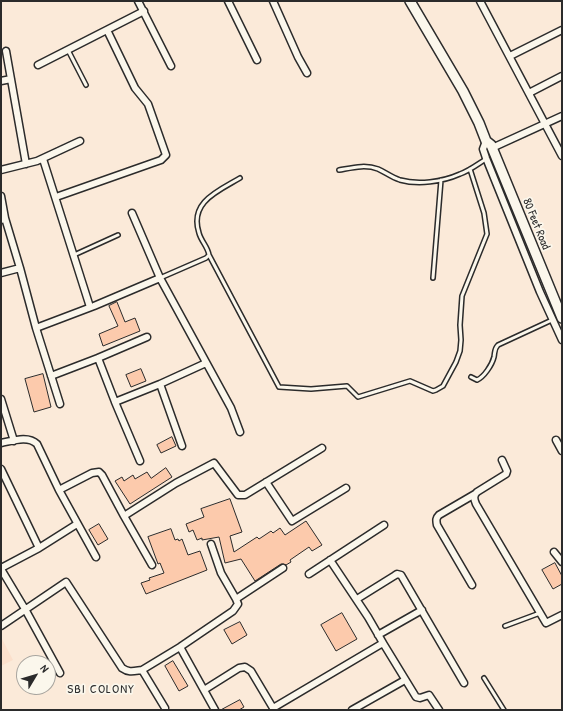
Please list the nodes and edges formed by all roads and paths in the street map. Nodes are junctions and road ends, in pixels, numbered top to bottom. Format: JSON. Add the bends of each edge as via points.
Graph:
{"nodes":[{"id":1,"x":138,"y":1,"type":"edge"},
{"id":2,"x":228,"y":1,"type":"edge"},
{"id":3,"x":273,"y":1,"type":"edge"},
{"id":4,"x":410,"y":1,"type":"edge"},
{"id":5,"x":480,"y":1,"type":"edge"},
{"id":6,"x":144,"y":11,"type":"junction"},
{"id":7,"x":107,"y":30,"type":"junction"},
{"id":8,"x":562,"y":30,"type":"edge"},
{"id":9,"x":68,"y":50,"type":"junction"},
{"id":10,"x":6,"y":51,"type":"dead end"},
{"id":11,"x":510,"y":56,"type":"junction"},
{"id":12,"x":257,"y":60,"type":"dead end"},
{"id":13,"x":38,"y":65,"type":"dead end"},
{"id":14,"x":171,"y":66,"type":"dead end"},
{"id":15,"x":307,"y":73,"type":"dead end"},
{"id":16,"x":562,"y":76,"type":"edge"},
{"id":17,"x":11,"y":79,"type":"junction"},
{"id":18,"x":1,"y":81,"type":"edge"},
{"id":19,"x":86,"y":85,"type":"dead end"},
{"id":20,"x":529,"y":92,"type":"junction"},
{"id":21,"x":562,"y":116,"type":"edge"},
{"id":22,"x":546,"y":124,"type":"junction"},
{"id":23,"x":80,"y":141,"type":"dead end"},
{"id":24,"x":489,"y":144,"type":"junction"},
{"id":25,"x":562,"y":156,"type":"edge"},
{"id":26,"x":486,"y":158,"type":"junction"},
{"id":27,"x":44,"y":159,"type":"junction"},
{"id":28,"x":26,"y":164,"type":"junction"},
{"id":29,"x":470,"y":169,"type":"junction"},
{"id":30,"x":1,"y":170,"type":"edge"},
{"id":31,"x":339,"y":170,"type":"dead end"},
{"id":32,"x":240,"y":178,"type":"dead end"},
{"id":33,"x":441,"y":180,"type":"junction"},
{"id":34,"x":1,"y":196,"type":"edge"},
{"id":35,"x":56,"y":197,"type":"junction"},
{"id":36,"x":132,"y":213,"type":"dead end"},
{"id":37,"x":3,"y":219,"type":"edge"},
{"id":38,"x":118,"y":235,"type":"dead end"},
{"id":39,"x":74,"y":255,"type":"junction"},
{"id":40,"x":208,"y":255,"type":"junction"},
{"id":41,"x":20,"y":268,"type":"junction"},
{"id":42,"x":1,"y":273,"type":"edge"},
{"id":43,"x":160,"y":278,"type":"junction"},
{"id":44,"x":433,"y":278,"type":"dead end"},
{"id":45,"x":90,"y":307,"type":"junction"},
{"id":46,"x":559,"y":317,"type":"edge"},
{"id":47,"x":36,"y":328,"type":"junction"},
{"id":48,"x":148,"y":337,"type":"dead end"},
{"id":49,"x":562,"y":340,"type":"edge"},
{"id":50,"x":98,"y":358,"type":"junction"},
{"id":51,"x":206,"y":363,"type":"junction"},
{"id":52,"x":51,"y":376,"type":"junction"},
{"id":53,"x":471,"y":377,"type":"dead end"},
{"id":54,"x":160,"y":384,"type":"junction"},
{"id":55,"x":1,"y":399,"type":"edge"},
{"id":56,"x":115,"y":402,"type":"junction"},
{"id":57,"x":60,"y":404,"type":"dead end"},
{"id":58,"x":240,"y":432,"type":"dead end"},
{"id":59,"x":556,"y":440,"type":"dead end"},
{"id":60,"x":14,"y":441,"type":"junction"},
{"id":61,"x":1,"y":444,"type":"edge"},
{"id":62,"x":182,"y":446,"type":"dead end"},
{"id":63,"x":322,"y":448,"type":"dead end"},
{"id":64,"x":562,"y":451,"type":"edge"},
{"id":65,"x":502,"y":460,"type":"dead end"},
{"id":66,"x":140,"y":461,"type":"dead end"},
{"id":67,"x":1,"y":469,"type":"edge"},
{"id":68,"x":266,"y":482,"type":"junction"},
{"id":69,"x":346,"y":488,"type":"dead end"},
{"id":70,"x":59,"y":490,"type":"junction"},
{"id":71,"x":475,"y":494,"type":"junction"},
{"id":72,"x":124,"y":516,"type":"junction"},
{"id":73,"x":76,"y":524,"type":"junction"},
{"id":74,"x":384,"y":525,"type":"dead end"},
{"id":75,"x":212,"y":544,"type":"dead end"},
{"id":76,"x":39,"y":548,"type":"junction"},
{"id":77,"x":554,"y":552,"type":"dead end"},
{"id":78,"x":96,"y":557,"type":"dead end"},
{"id":79,"x":330,"y":560,"type":"junction"},
{"id":80,"x":562,"y":562,"type":"edge"},
{"id":81,"x":152,"y":565,"type":"dead end"},
{"id":82,"x":283,"y":568,"type":"dead end"},
{"id":83,"x":1,"y":569,"type":"edge"},
{"id":84,"x":309,"y":574,"type":"dead end"},
{"id":85,"x":472,"y":585,"type":"dead end"},
{"id":86,"x":236,"y":599,"type":"junction"},
{"id":87,"x":357,"y":599,"type":"junction"},
{"id":88,"x":25,"y":609,"type":"junction"},
{"id":89,"x":422,"y":610,"type":"junction"},
{"id":90,"x":540,"y":613,"type":"junction"},
{"id":91,"x":562,"y":615,"type":"edge"},
{"id":92,"x":1,"y":626,"type":"edge"},
{"id":93,"x":505,"y":626,"type":"dead end"},
{"id":94,"x":378,"y":635,"type":"junction"},
{"id":95,"x":383,"y":643,"type":"junction"},
{"id":96,"x":180,"y":647,"type":"junction"},
{"id":97,"x":142,"y":670,"type":"junction"},
{"id":98,"x":60,"y":673,"type":"dead end"},
{"id":99,"x":484,"y":678,"type":"dead end"},
{"id":100,"x":405,"y":680,"type":"junction"},
{"id":101,"x":464,"y":683,"type":"dead end"},
{"id":102,"x":204,"y":690,"type":"junction"},
{"id":103,"x":164,"y":709,"type":"edge"},
{"id":104,"x":274,"y":709,"type":"edge"},
{"id":105,"x":215,"y":710,"type":"edge"},
{"id":106,"x":352,"y":710,"type":"edge"},
{"id":107,"x":439,"y":710,"type":"edge"},
{"id":108,"x":504,"y":710,"type":"edge"}],
"edges":[{"from":1,"to":6,"type":"street"},
{"from":2,"to":12,"type":"street"},
{"from":3,"to":15,"type":"street"},
{"from":4,"to":24,"type":"street","name":"80 Feet Road","via":[[463,91]]},
{"from":5,"to":11,"type":"street"},
{"from":6,"to":7,"type":"street"},
{"from":6,"to":14,"type":"street"},
{"from":7,"to":9,"type":"street"},
{"from":7,"to":35,"type":"street","via":[[135,88],[148,104],[166,155],[161,160]]},
{"from":8,"to":11,"type":"street"},
{"from":9,"to":13,"type":"street"},
{"from":9,"to":19,"type":"lane"},
{"from":10,"to":17,"type":"street"},
{"from":11,"to":20,"type":"street"},
{"from":16,"to":20,"type":"street"},
{"from":17,"to":18,"type":"street"},
{"from":17,"to":28,"type":"street"},
{"from":20,"to":22,"type":"street"},
{"from":21,"to":22,"type":"street"},
{"from":22,"to":24,"type":"street"},
{"from":22,"to":25,"type":"street"},
{"from":23,"to":27,"type":"street"},
{"from":24,"to":26,"type":"street","via":[[483,149]]},
{"from":24,"to":46,"type":"street","name":"80 Feet Road"},
{"from":26,"to":29,"type":"lane"},
{"from":26,"to":46,"type":"street"},
{"from":27,"to":28,"type":"street"},
{"from":27,"to":35,"type":"street"},
{"from":28,"to":30,"type":"street"},
{"from":29,"to":33,"type":"lane"},
{"from":29,"to":40,"type":"lane","via":[[484,213],[487,234],[462,296],[460,351],[443,386],[433,391],[410,381],[358,397],[347,386],[311,389],[279,387]]},
{"from":31,"to":33,"type":"lane","via":[[362,166],[379,169],[393,178],[402,180]]},
{"from":32,"to":40,"type":"lane","via":[[207,199],[199,211],[197,224]]},
{"from":33,"to":44,"type":"lane"},
{"from":34,"to":37,"type":"street"},
{"from":35,"to":39,"type":"street"},
{"from":36,"to":43,"type":"street"},
{"from":37,"to":41,"type":"street"},
{"from":38,"to":39,"type":"lane"},
{"from":39,"to":45,"type":"street"},
{"from":40,"to":43,"type":"lane"},
{"from":41,"to":42,"type":"street"},
{"from":41,"to":47,"type":"street"},
{"from":43,"to":45,"type":"street"},
{"from":43,"to":51,"type":"street"},
{"from":45,"to":47,"type":"street"},
{"from":46,"to":49,"type":"street"},
{"from":46,"to":53,"type":"lane","via":[[498,345],[484,375],[477,380]]},
{"from":47,"to":52,"type":"street"},
{"from":48,"to":50,"type":"street"},
{"from":50,"to":52,"type":"street"},
{"from":50,"to":56,"type":"street"},
{"from":51,"to":54,"type":"street"},
{"from":51,"to":58,"type":"street","via":[[231,408]]},
{"from":52,"to":57,"type":"street"},
{"from":54,"to":56,"type":"street"},
{"from":54,"to":62,"type":"street"},
{"from":55,"to":60,"type":"street"},
{"from":56,"to":66,"type":"street"},
{"from":59,"to":64,"type":"street"},
{"from":60,"to":61,"type":"street"},
{"from":60,"to":70,"type":"street","via":[[28,439],[36,444]]},
{"from":63,"to":68,"type":"street"},
{"from":65,"to":71,"type":"street","via":[[506,474]]},
{"from":67,"to":76,"type":"street"},
{"from":68,"to":69,"type":"street","via":[[292,521]]},
{"from":68,"to":72,"type":"street","via":[[245,495],[238,495],[214,464],[176,483]]},
{"from":70,"to":72,"type":"street","via":[[99,472]]},
{"from":70,"to":73,"type":"street"},
{"from":71,"to":85,"type":"street","via":[[436,517],[437,525]]},
{"from":71,"to":90,"type":"street","via":[[476,504]]},
{"from":72,"to":81,"type":"street"},
{"from":73,"to":76,"type":"street"},
{"from":73,"to":78,"type":"street"},
{"from":74,"to":79,"type":"street"},
{"from":75,"to":86,"type":"street","via":[[221,574]]},
{"from":76,"to":83,"type":"street"},
{"from":77,"to":80,"type":"street"},
{"from":79,"to":84,"type":"street"},
{"from":79,"to":87,"type":"street"},
{"from":82,"to":86,"type":"street"},
{"from":83,"to":88,"type":"street"},
{"from":86,"to":96,"type":"street","via":[[238,604],[233,611]]},
{"from":87,"to":89,"type":"street","via":[[399,574]]},
{"from":87,"to":94,"type":"street"},
{"from":88,"to":92,"type":"street"},
{"from":88,"to":97,"type":"street","via":[[66,582],[122,668],[132,672]]},
{"from":88,"to":98,"type":"street"},
{"from":89,"to":94,"type":"street"},
{"from":89,"to":101,"type":"street"},
{"from":90,"to":91,"type":"street","via":[[546,624]]},
{"from":90,"to":93,"type":"lane"},
{"from":94,"to":95,"type":"street"},
{"from":95,"to":100,"type":"street"},
{"from":95,"to":104,"type":"street"},
{"from":96,"to":97,"type":"street"},
{"from":96,"to":102,"type":"street"},
{"from":97,"to":103,"type":"street"},
{"from":99,"to":108,"type":"lane"},
{"from":100,"to":106,"type":"street"},
{"from":100,"to":107,"type":"street","via":[[418,698],[429,695]]},
{"from":102,"to":104,"type":"street","via":[[242,666],[250,672]]},
{"from":102,"to":105,"type":"street"}]}
